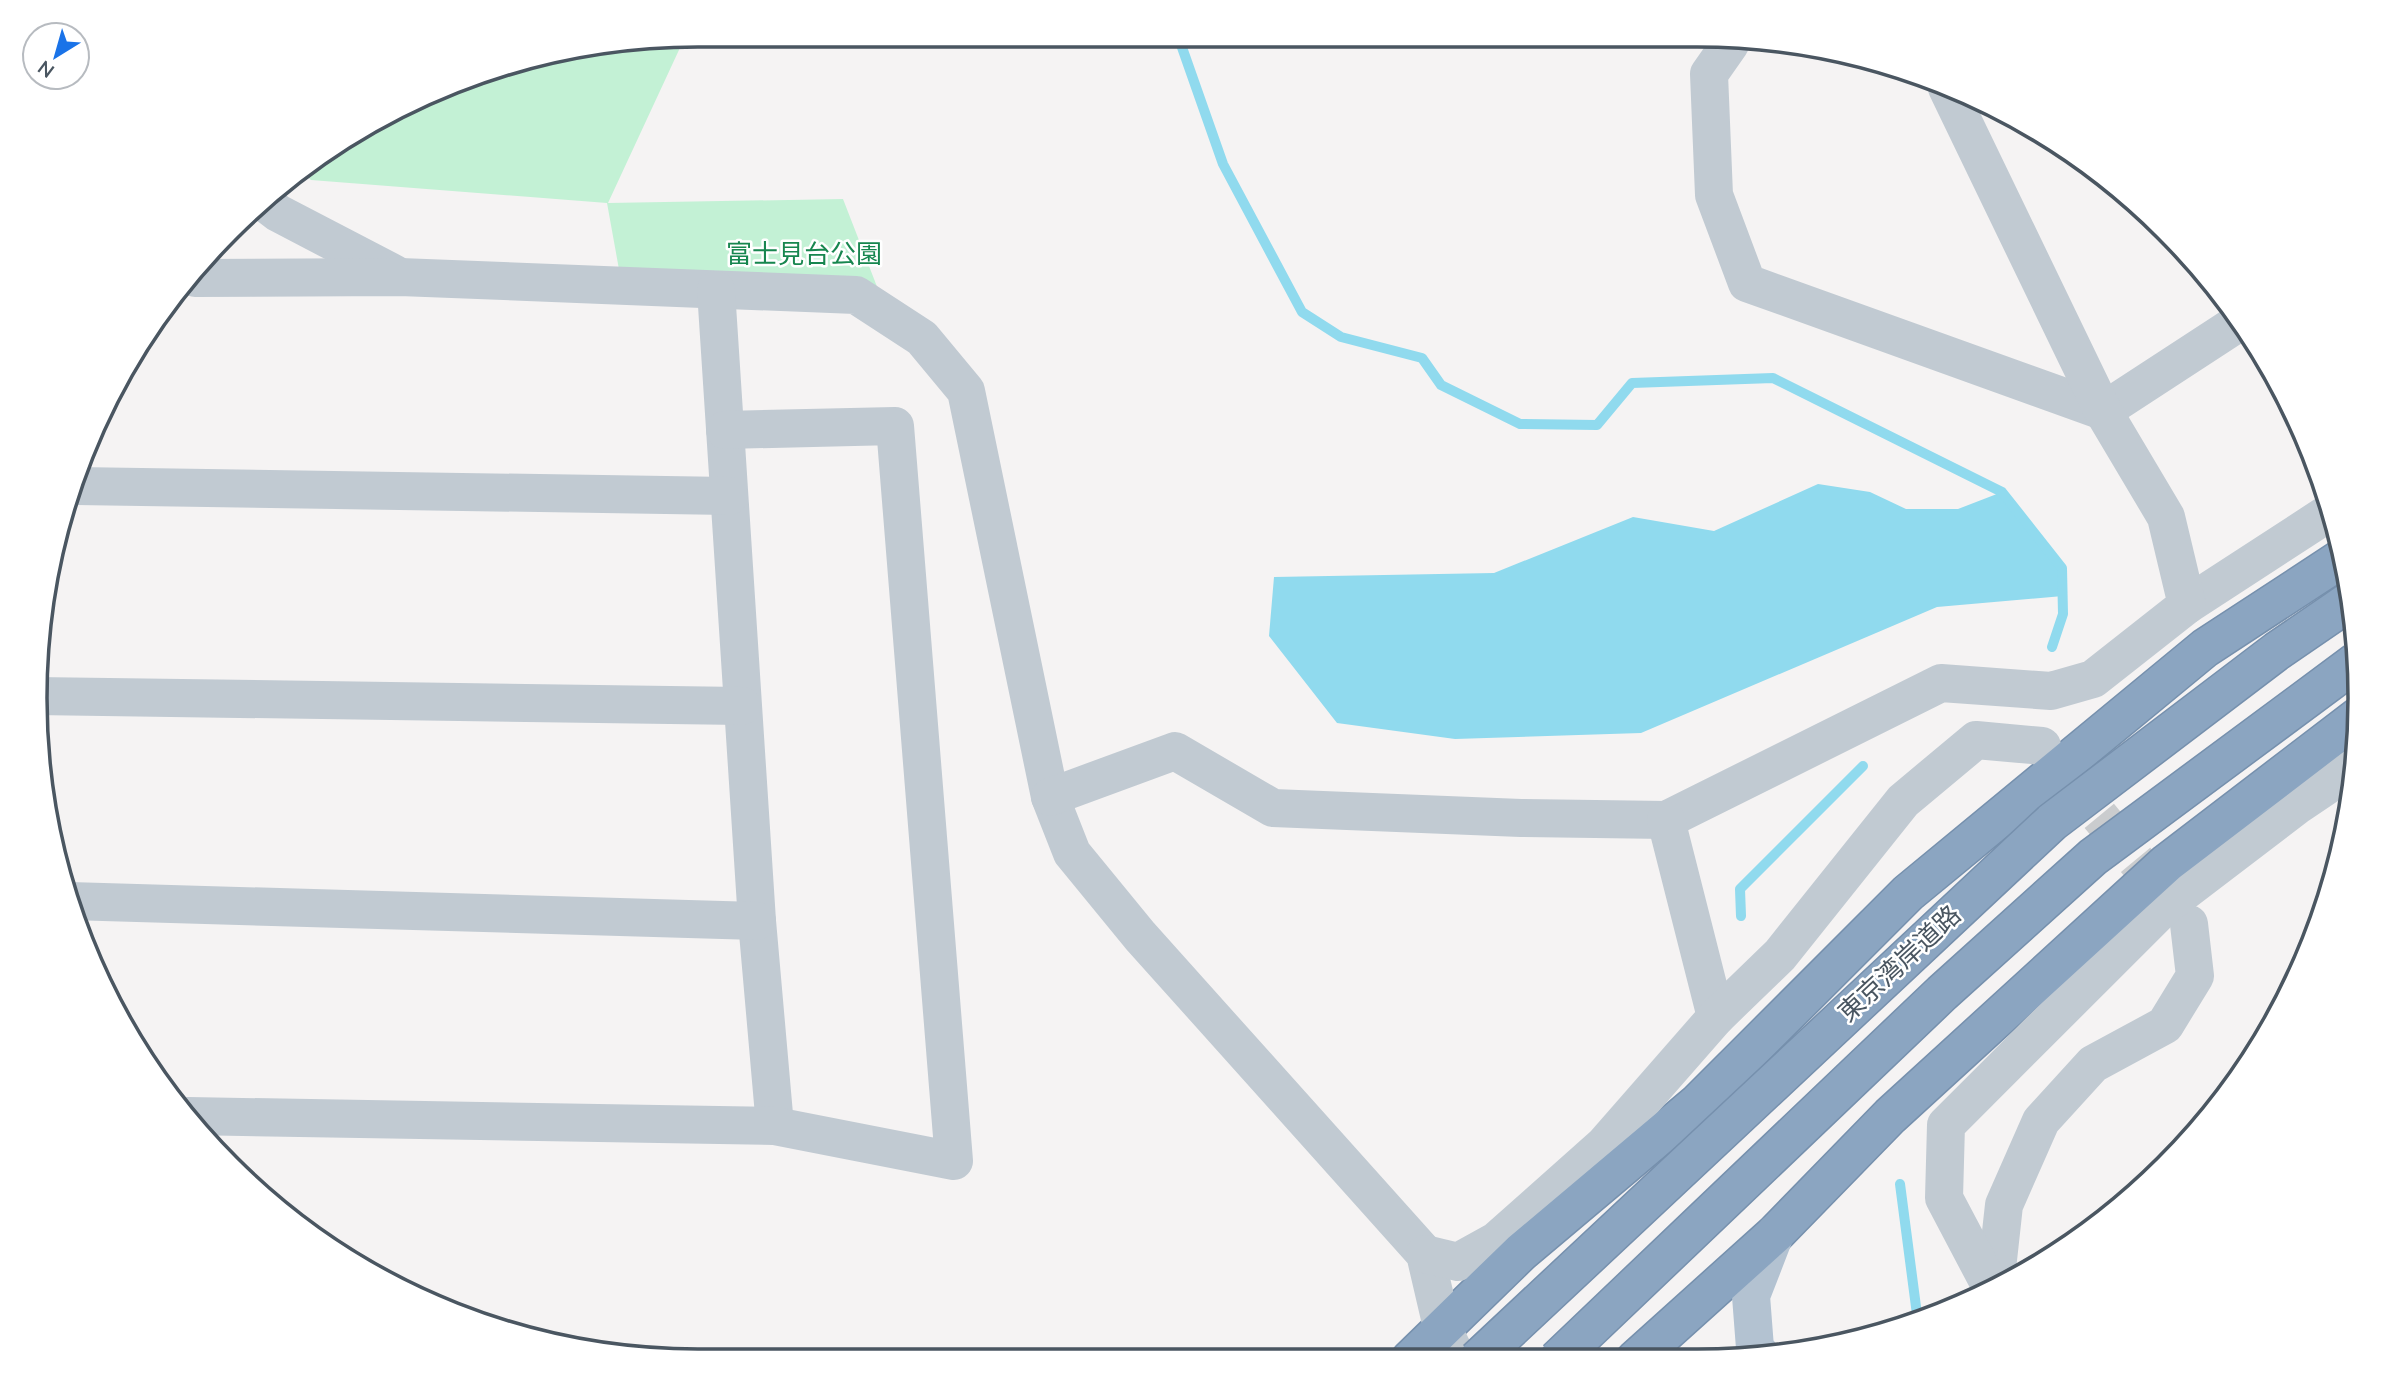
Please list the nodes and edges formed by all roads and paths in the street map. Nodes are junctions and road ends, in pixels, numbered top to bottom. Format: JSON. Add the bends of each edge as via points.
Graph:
{"nodes":[{"id":1,"x":1727,"y":48,"type":"edge"},
{"id":2,"x":1953,"y":100,"type":"edge"},
{"id":3,"x":271,"y":207,"type":"edge"},
{"id":4,"x":400,"y":277,"type":"junction"},
{"id":5,"x":202,"y":278,"type":"edge"},
{"id":6,"x":716,"y":290,"type":"junction"},
{"id":7,"x":2232,"y":327,"type":"edge"},
{"id":8,"x":2103,"y":411,"type":"junction"},
{"id":9,"x":725,"y":430,"type":"junction"},
{"id":10,"x":83,"y":486,"type":"edge"},
{"id":11,"x":729,"y":496,"type":"junction"},
{"id":12,"x":2322,"y":517,"type":"edge"},
{"id":13,"x":2333,"y":564,"type":"edge"},
{"id":14,"x":2187,"y":605,"type":"junction"},
{"id":15,"x":2341,"y":607,"type":"edge"},
{"id":16,"x":2347,"y":670,"type":"edge"},
{"id":17,"x":47,"y":696,"type":"edge"},
{"id":18,"x":741,"y":706,"type":"junction"},
{"id":19,"x":2347,"y":726,"type":"edge"},
{"id":20,"x":2042,"y":746,"type":"dead end"},
{"id":21,"x":2343,"y":775,"type":"edge"},
{"id":22,"x":1049,"y":797,"type":"junction"},
{"id":23,"x":1666,"y":820,"type":"junction"},
{"id":24,"x":80,"y":901,"type":"edge"},
{"id":25,"x":757,"y":921,"type":"junction"},
{"id":26,"x":2189,"y":925,"type":"tunnel mouth"},
{"id":27,"x":1716,"y":1017,"type":"junction"},
{"id":28,"x":200,"y":1116,"type":"edge"},
{"id":29,"x":775,"y":1126,"type":"junction"},
{"id":30,"x":1775,"y":1234,"type":"junction"},
{"id":31,"x":1425,"y":1254,"type":"junction"},
{"id":32,"x":1995,"y":1276,"type":"edge"},
{"id":33,"x":1989,"y":1280,"type":"edge"},
{"id":34,"x":1450,"y":1343,"type":"edge"},
{"id":35,"x":1755,"y":1346,"type":"edge"},
{"id":36,"x":1489,"y":1349,"type":"edge"},
{"id":37,"x":1569,"y":1349,"type":"edge"},
{"id":38,"x":1647,"y":1349,"type":"edge"}],
"edges":[{"from":1,"to":8,"type":"street","via":[[1709,74],[1714,195],[1747,283]]},
{"from":2,"to":8,"type":"street"},
{"from":3,"to":4,"type":"street"},
{"from":4,"to":5,"type":"street"},
{"from":4,"to":6,"type":"street"},
{"from":6,"to":9,"type":"street"},
{"from":6,"to":22,"type":"street","via":[[856,295],[922,338],[966,391]]},
{"from":7,"to":8,"type":"street"},
{"from":8,"to":14,"type":"street","via":[[2166,517]]},
{"from":9,"to":11,"type":"street"},
{"from":9,"to":29,"type":"street","via":[[895,426],[954,1161]]},
{"from":10,"to":11,"type":"street"},
{"from":11,"to":18,"type":"street"},
{"from":12,"to":14,"type":"street"},
{"from":13,"to":34,"type":"highway","via":[[2205,648],[1908,893],[1698,1102],[1521,1252]]},
{"from":14,"to":23,"type":"street","via":[[2093,679],[2052,691],[1941,682]]},
{"from":15,"to":36,"type":"highway","name":"東京湾岸道路","bridge":true,"via":[[2277,650],[2052,821]]},
{"from":16,"to":37,"type":"highway","name":"東京湾岸道路","bridge":true,"via":[[2093,857],[1942,993]]},
{"from":17,"to":18,"type":"street"},
{"from":18,"to":25,"type":"street"},
{"from":19,"to":30,"type":"highway","via":[[2167,863],[1890,1116]]},
{"from":20,"to":27,"type":"street","via":[[1976,740],[1903,801],[1780,955]]},
{"from":21,"to":33,"type":"street","via":[[2163,908],[1945,1125],[1944,1198]]},
{"from":22,"to":23,"type":"street","via":[[1175,751],[1273,808]]},
{"from":22,"to":31,"type":"street","via":[[1072,853],[1140,936]]},
{"from":23,"to":27,"type":"street"},
{"from":24,"to":25,"type":"street"},
{"from":25,"to":29,"type":"street"},
{"from":26,"to":32,"type":"street","via":[[2195,976],[2165,1025],[2093,1064],[2041,1121],[2004,1205]]},
{"from":27,"to":31,"type":"street","via":[[1604,1145],[1496,1241],[1458,1262]]},
{"from":28,"to":29,"type":"street"},
{"from":30,"to":35,"type":"main road","via":[[1752,1296]]},
{"from":30,"to":38,"type":"highway"},
{"from":31,"to":34,"type":"street"}]}
